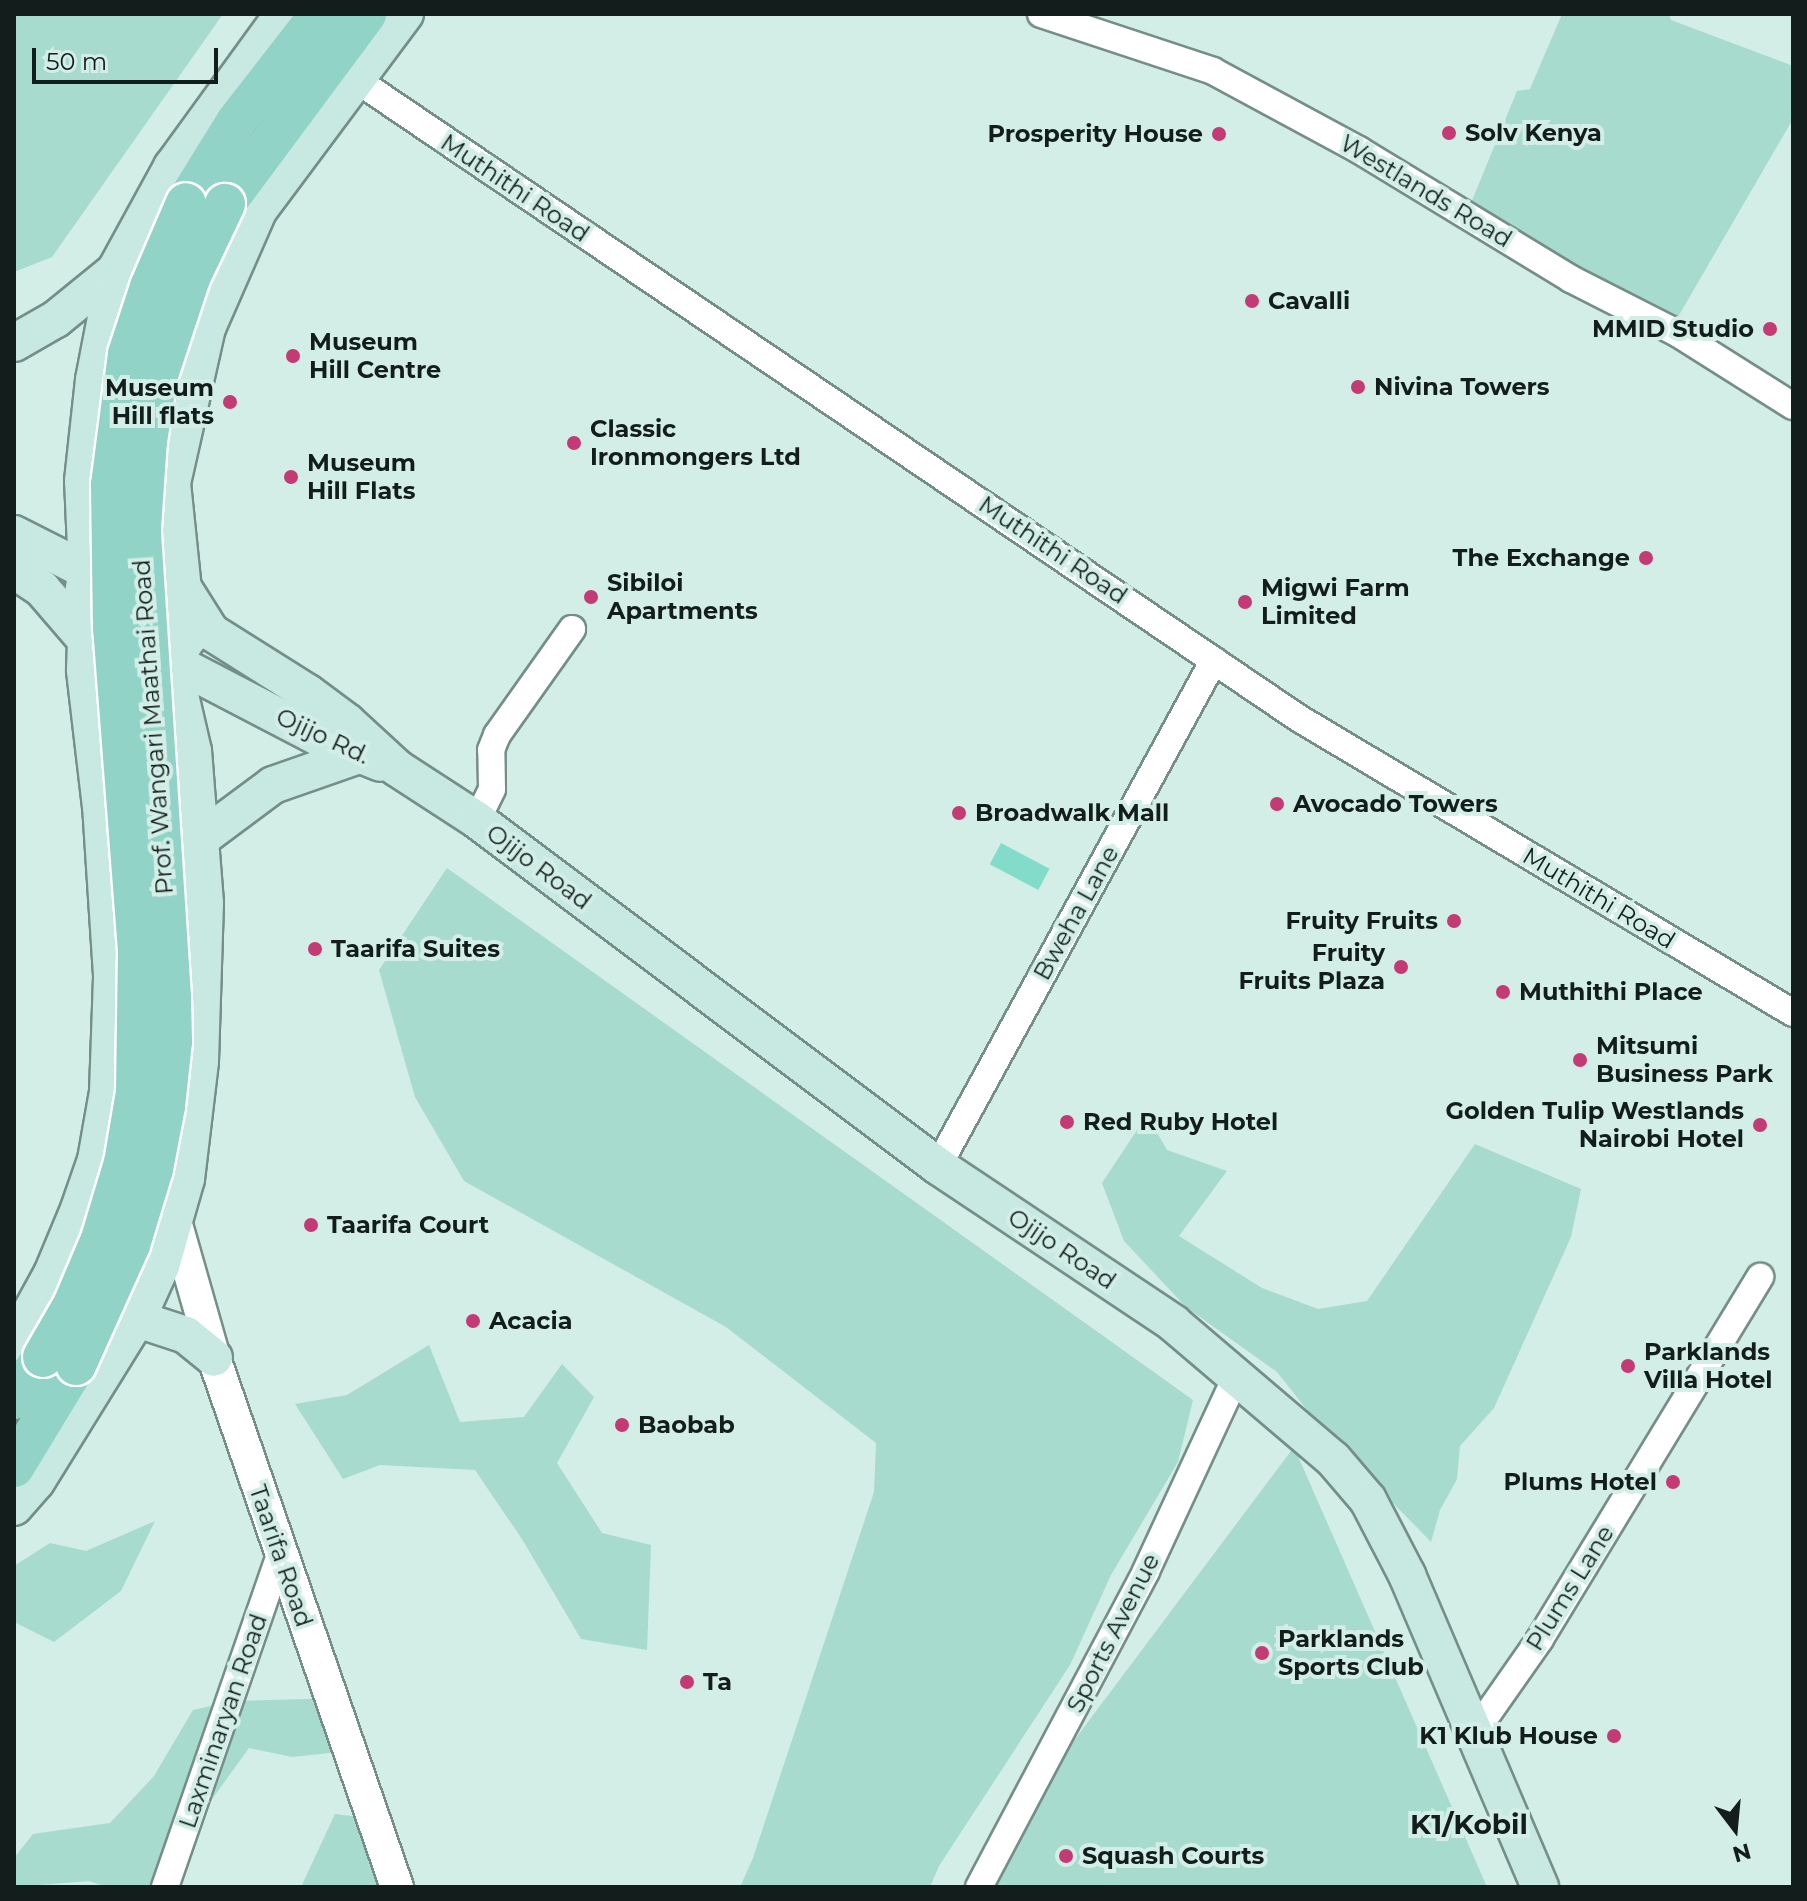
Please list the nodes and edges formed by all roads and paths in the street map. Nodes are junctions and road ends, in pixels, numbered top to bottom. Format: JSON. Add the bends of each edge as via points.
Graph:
{"nodes":[{"id":1,"x":283,"y":14,"type":"edge"},
{"id":2,"x":301,"y":14,"type":"edge"},
{"id":3,"x":320,"y":14,"type":"edge"},
{"id":4,"x":366,"y":14,"type":"edge"},
{"id":5,"x":405,"y":14,"type":"edge"},
{"id":6,"x":1041,"y":14,"type":"edge"},
{"id":7,"x":342,"y":70,"type":"junction"},
{"id":8,"x":224,"y":92,"type":"junction"},
{"id":9,"x":115,"y":271,"type":"junction"},
{"id":10,"x":14,"y":343,"type":"edge"},
{"id":11,"x":1793,"y":406,"type":"edge"},
{"id":12,"x":14,"y":534,"type":"edge"},
{"id":13,"x":14,"y":570,"type":"edge"},
{"id":14,"x":87,"y":571,"type":"junction"},
{"id":15,"x":182,"y":586,"type":"junction"},
{"id":16,"x":572,"y":629,"type":"dead end"},
{"id":17,"x":86,"y":641,"type":"junction"},
{"id":18,"x":1214,"y":660,"type":"junction"},
{"id":19,"x":172,"y":661,"type":"junction"},
{"id":20,"x":356,"y":756,"type":"junction"},
{"id":21,"x":397,"y":768,"type":"junction"},
{"id":22,"x":477,"y":820,"type":"junction"},
{"id":23,"x":199,"y":840,"type":"junction"},
{"id":24,"x":1793,"y":1013,"type":"edge"},
{"id":25,"x":938,"y":1166,"type":"junction"},
{"id":26,"x":175,"y":1221,"type":"junction"},
{"id":27,"x":1760,"y":1277,"type":"dead end"},
{"id":28,"x":137,"y":1319,"type":"junction"},
{"id":29,"x":44,"y":1355,"type":"edge"},
{"id":30,"x":214,"y":1358,"type":"junction"},
{"id":31,"x":1237,"y":1375,"type":"junction"},
{"id":32,"x":14,"y":1399,"type":"edge"},
{"id":33,"x":14,"y":1467,"type":"edge"},
{"id":34,"x":14,"y":1507,"type":"edge"},
{"id":35,"x":280,"y":1555,"type":"junction"},
{"id":36,"x":1475,"y":1732,"type":"junction"},
{"id":37,"x":165,"y":1887,"type":"edge"},
{"id":38,"x":397,"y":1887,"type":"edge"},
{"id":39,"x":979,"y":1887,"type":"edge"},
{"id":40,"x":1540,"y":1887,"type":"edge"}],
"edges":[{"from":1,"to":8,"type":"main road"},
{"from":2,"to":8,"type":"main road","via":[[241,86]]},
{"from":3,"to":29,"type":"main road","name":"Prof. Wangari Maathai Road","bridge":true,"via":[[236,122],[186,203],[128,354],[111,485],[113,629],[138,951],[136,1092],[124,1163],[101,1239]]},
{"from":4,"to":7,"type":"main road","name":"Prof. Wangari Maathai Road"},
{"from":5,"to":7,"type":"main road","name":"Prof. Wangari Maathai Road"},
{"from":6,"to":11,"type":"street","name":"Westlands Road","via":[[1213,71],[1359,150],[1571,279],[1677,333]]},
{"from":7,"to":15,"type":"main road","name":"Prof. Wangari Maathai Road","via":[[258,211],[207,328],[172,483]]},
{"from":7,"to":18,"type":"street","name":"Muthithi Road"},
{"from":7,"to":29,"type":"main road","name":"Prof. Wangari Maathai Road","bridge":true,"via":[[225,204],[190,278],[157,378],[145,470],[141,573],[171,997],[165,1106],[130,1245]]},
{"from":8,"to":9,"type":"main road","via":[[172,167]]},
{"from":9,"to":10,"type":"main road","via":[[56,319]]},
{"from":9,"to":14,"type":"main road","via":[[94,380],[83,481]]},
{"from":12,"to":14,"type":"main road"},
{"from":13,"to":17,"type":"main road","via":[[42,589]]},
{"from":14,"to":15,"type":"main road","name":"Ojijo Rd.","via":[[105,558],[126,554],[157,560]]},
{"from":14,"to":17,"type":"main road","via":[[79,615]]},
{"from":15,"to":19,"type":"main road","via":[[188,638]]},
{"from":15,"to":21,"type":"main road","name":"Ojijo Rd.","via":[[211,632],[308,693]]},
{"from":16,"to":22,"type":"street","via":[[497,735],[491,750],[492,789]]},
{"from":17,"to":19,"type":"main road","via":[[101,663],[124,679],[153,678]]},
{"from":17,"to":29,"type":"main road","name":"Prof. Wangari Maathai Road","via":[[112,975],[108,1092],[96,1160],[52,1274]]},
{"from":18,"to":24,"type":"street","name":"Muthithi Road","via":[[1300,719]]},
{"from":18,"to":25,"type":"street","name":"Bweha Lane"},
{"from":19,"to":20,"type":"main road","name":"Ojijo Rd."},
{"from":19,"to":23,"type":"main road","name":"Prof. Wangari Maathai Road","via":[[193,751]]},
{"from":20,"to":21,"type":"main road","name":"Ojijo Rd."},
{"from":20,"to":23,"type":"main road","via":[[273,785]]},
{"from":21,"to":22,"type":"main road","name":"Ojijo Road"},
{"from":22,"to":25,"type":"main road","name":"Ojijo Road"},
{"from":23,"to":26,"type":"main road","name":"Prof. Wangari Maathai Road","via":[[205,903],[200,1061],[186,1179]]},
{"from":25,"to":31,"type":"main road","name":"Ojijo Road","via":[[1173,1323]]},
{"from":26,"to":28,"type":"main road","name":"Prof. Wangari Maathai Road"},
{"from":26,"to":30,"type":"street","name":"Taarifa Road"},
{"from":27,"to":36,"type":"street","name":"Plums Lane","via":[[1540,1639]]},
{"from":28,"to":30,"type":"main road","via":[[173,1329]]},
{"from":28,"to":34,"type":"main road","name":"Prof. Wangari Maathai Road","via":[[36,1482]]},
{"from":29,"to":32,"type":"main road","name":"Prof. Wangari Maathai Road"},
{"from":29,"to":33,"type":"main road","name":"Prof. Wangari Maathai Road"},
{"from":30,"to":35,"type":"street","name":"Taarifa Road"},
{"from":31,"to":36,"type":"main road","name":"Ojijo Road","via":[[1333,1459],[1368,1500],[1407,1575]]},
{"from":31,"to":39,"type":"street","name":"Sports Avenue","via":[[1146,1571]]},
{"from":35,"to":37,"type":"street","name":"Laxminaryan Road"},
{"from":35,"to":38,"type":"street","name":"Taarifa Road"},
{"from":36,"to":40,"type":"main road","name":"Ojijo Road"}]}
